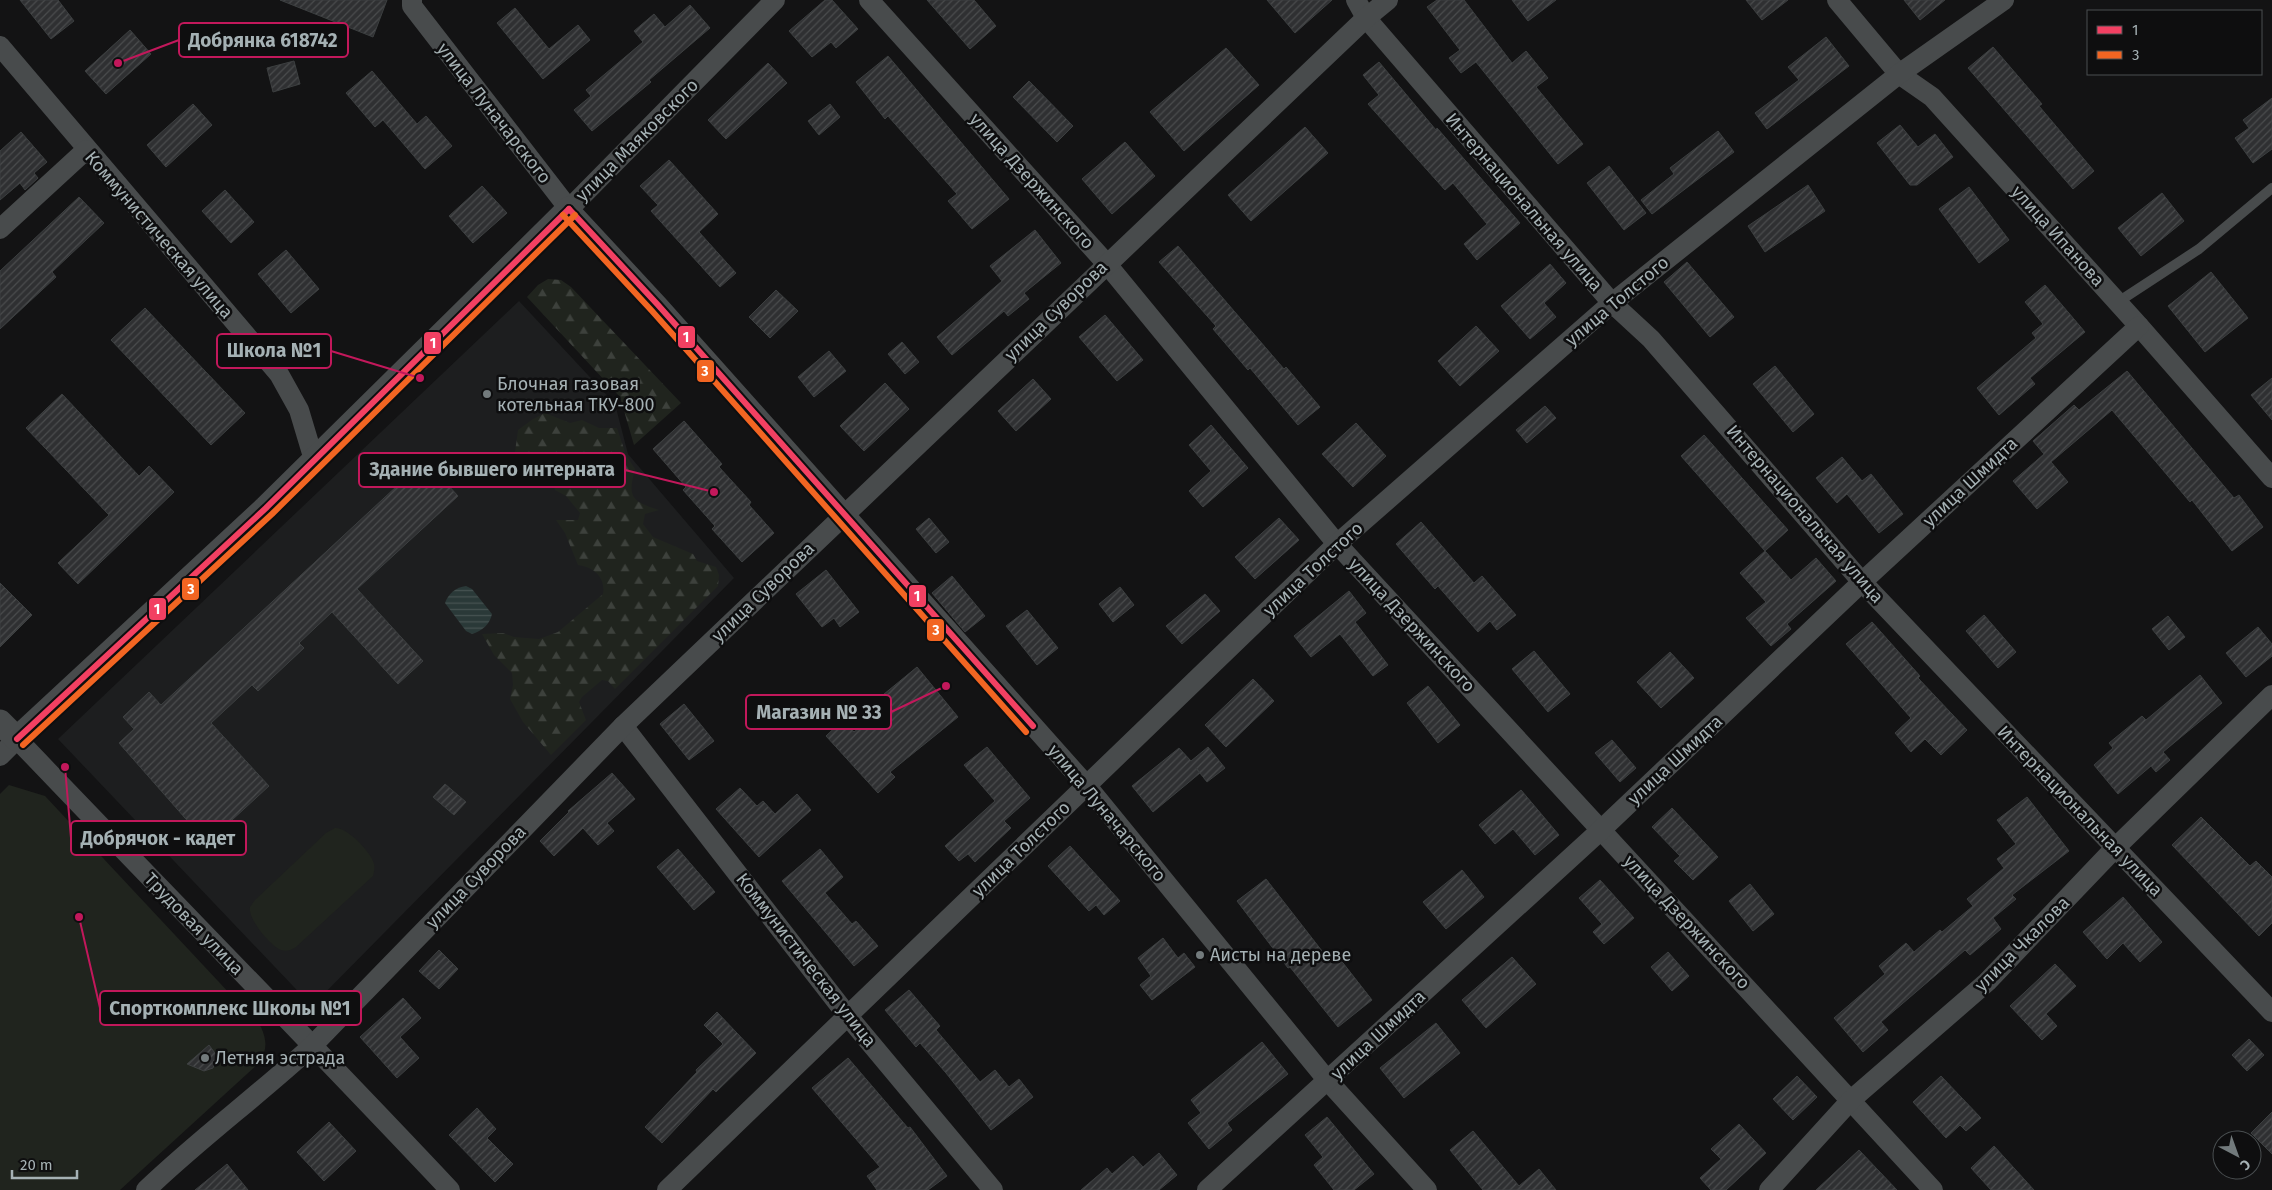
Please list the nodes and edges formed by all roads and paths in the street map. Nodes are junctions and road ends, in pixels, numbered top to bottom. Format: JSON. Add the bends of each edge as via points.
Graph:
{"nodes":[{"id":1,"x":775,"y":0,"type":"edge"},
{"id":2,"x":869,"y":0,"type":"edge"},
{"id":3,"x":1388,"y":0,"type":"edge"},
{"id":4,"x":1837,"y":0,"type":"edge"},
{"id":5,"x":2004,"y":0,"type":"edge"},
{"id":6,"x":412,"y":3,"type":"edge"},
{"id":7,"x":1361,"y":9,"type":"edge"},
{"id":8,"x":0,"y":46,"type":"edge"},
{"id":9,"x":1899,"y":74,"type":"junction"},
{"id":10,"x":86,"y":150,"type":"junction"},
{"id":11,"x":2272,"y":188,"type":"edge"},
{"id":12,"x":569,"y":209,"type":"junction"},
{"id":13,"x":0,"y":229,"type":"edge"},
{"id":14,"x":1106,"y":263,"type":"junction"},
{"id":15,"x":2118,"y":302,"type":"junction"},
{"id":16,"x":1612,"y":303,"type":"junction"},
{"id":17,"x":2139,"y":326,"type":"junction"},
{"id":18,"x":314,"y":460,"type":"junction"},
{"id":19,"x":2272,"y":478,"type":"edge"},
{"id":20,"x":844,"y":514,"type":"junction"},
{"id":21,"x":1336,"y":544,"type":"junction"},
{"id":22,"x":1862,"y":582,"type":"junction"},
{"id":23,"x":2272,"y":695,"type":"edge"},
{"id":24,"x":624,"y":726,"type":"junction"},
{"id":25,"x":6,"y":739,"type":"edge"},
{"id":26,"x":1087,"y":786,"type":"junction"},
{"id":27,"x":1602,"y":830,"type":"junction"},
{"id":28,"x":2115,"y":848,"type":"junction"},
{"id":29,"x":2272,"y":1012,"type":"edge"},
{"id":30,"x":847,"y":1014,"type":"junction"},
{"id":31,"x":313,"y":1045,"type":"junction"},
{"id":32,"x":1328,"y":1081,"type":"junction"},
{"id":33,"x":1851,"y":1100,"type":"junction"},
{"id":34,"x":146,"y":1190,"type":"edge"},
{"id":35,"x":450,"y":1190,"type":"edge"},
{"id":36,"x":667,"y":1190,"type":"edge"},
{"id":37,"x":993,"y":1190,"type":"edge"},
{"id":38,"x":1207,"y":1190,"type":"edge"},
{"id":39,"x":1427,"y":1190,"type":"edge"},
{"id":40,"x":1769,"y":1190,"type":"edge"},
{"id":41,"x":1933,"y":1190,"type":"edge"}],
"edges":[{"from":1,"to":12,"type":"street","name":"улица Маяковского"},
{"from":2,"to":14,"type":"street","name":"улица Дзержинского"},
{"from":3,"to":7,"type":"street","name":"улица Суворова"},
{"from":4,"to":9,"type":"street","name":"улица Ипанова"},
{"from":5,"to":9,"type":"street","name":"улица Толстого"},
{"from":6,"to":12,"type":"street","name":"улица Луначарского"},
{"from":7,"to":14,"type":"street","name":"улица Суворова"},
{"from":7,"to":16,"type":"street","name":"Интернациональная улица"},
{"from":8,"to":10,"type":"street","name":"Коммунистическая улица"},
{"from":9,"to":15,"type":"street","name":"улица Ипанова","via":[[1932,98]]},
{"from":9,"to":16,"type":"street","name":"улица Толстого"},
{"from":10,"to":13,"type":"street"},
{"from":10,"to":18,"type":"street","name":"Коммунистическая улица","via":[[283,380],[299,410]]},
{"from":11,"to":15,"type":"lane","via":[[2199,249]]},
{"from":12,"to":18,"type":"street","name":"улица Маяковского"},
{"from":12,"to":20,"type":"street","name":"улица Луначарского"},
{"from":14,"to":20,"type":"street","name":"улица Суворова"},
{"from":14,"to":21,"type":"street","name":"улица Дзержинского"},
{"from":15,"to":17,"type":"street","name":"улица Ипанова"},
{"from":16,"to":21,"type":"street","name":"улица Толстого"},
{"from":16,"to":22,"type":"street","name":"Интернациональная улица","via":[[1651,338]]},
{"from":17,"to":19,"type":"street","name":"улица Ипанова"},
{"from":17,"to":22,"type":"street","name":"улица Шмидта"},
{"from":18,"to":25,"type":"street","name":"улица Маяковского","via":[[266,508]]},
{"from":20,"to":24,"type":"street","name":"улица Суворова"},
{"from":20,"to":26,"type":"street","name":"улица Луначарского"},
{"from":21,"to":26,"type":"street","name":"улица Толстого"},
{"from":21,"to":27,"type":"street","name":"улица Дзержинского"},
{"from":22,"to":27,"type":"street","name":"улица Шмидта"},
{"from":22,"to":28,"type":"street","name":"Интернациональная улица"},
{"from":23,"to":28,"type":"street","name":"улица Чкалова"},
{"from":24,"to":30,"type":"street","name":"Коммунистическая улица"},
{"from":24,"to":31,"type":"street","name":"улица Суворова"},
{"from":25,"to":31,"type":"street","name":"Трудовая улица"},
{"from":26,"to":30,"type":"street","name":"улица Толстого"},
{"from":26,"to":32,"type":"street","name":"улица Луначарского"},
{"from":27,"to":32,"type":"street","name":"улица Шмидта"},
{"from":27,"to":33,"type":"street","name":"улица Дзержинского"},
{"from":28,"to":29,"type":"street","name":"Интернациональная улица"},
{"from":28,"to":33,"type":"street","name":"улица Чкалова","via":[[1987,982]]},
{"from":30,"to":36,"type":"street","name":"улица Толстого"},
{"from":30,"to":37,"type":"street","name":"Коммунистическая улица"},
{"from":31,"to":34,"type":"street","name":"улица Суворова"},
{"from":31,"to":35,"type":"street","name":"Трудовая улица"},
{"from":32,"to":38,"type":"street","name":"улица Шмидта"},
{"from":32,"to":39,"type":"street","name":"улица Луначарского"},
{"from":33,"to":40,"type":"street","name":"улица Чкалова"},
{"from":33,"to":41,"type":"street","name":"улица Дзержинского"}]}
